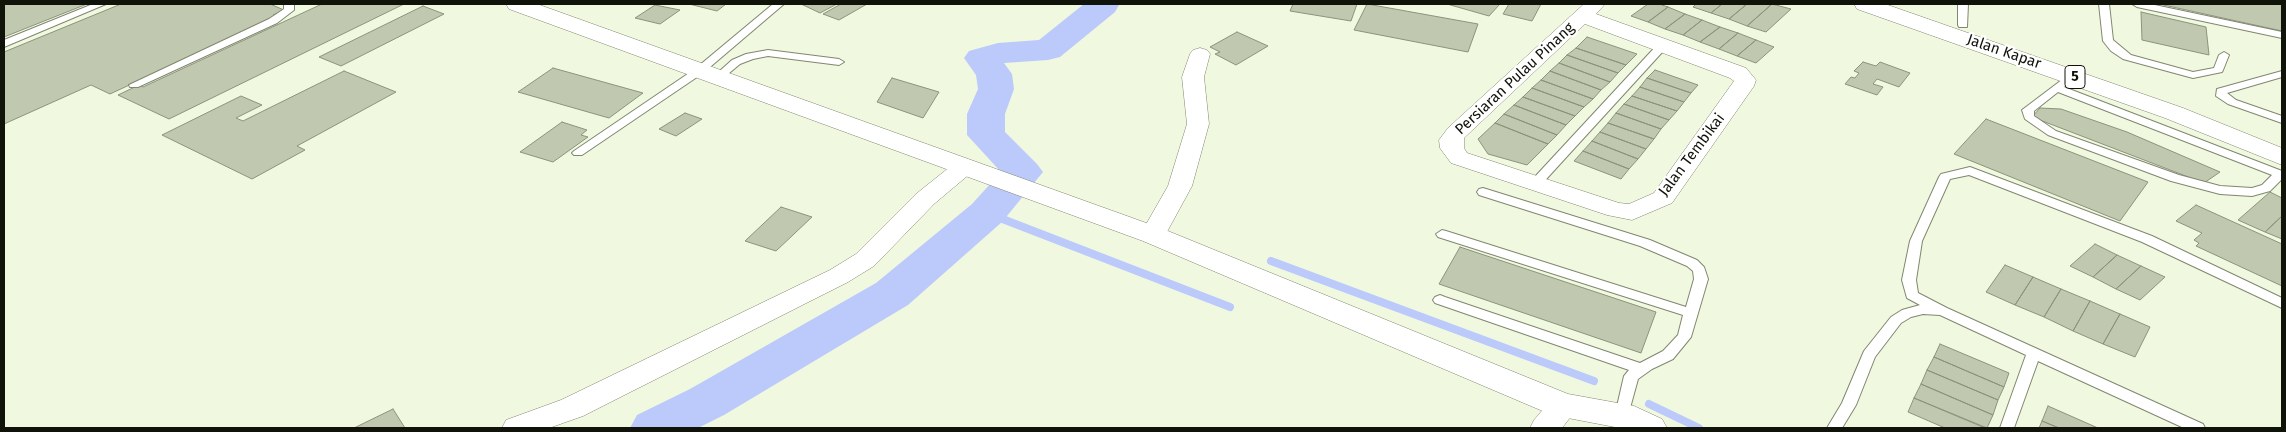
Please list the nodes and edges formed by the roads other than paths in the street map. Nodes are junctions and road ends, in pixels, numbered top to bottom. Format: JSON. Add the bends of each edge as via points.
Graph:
{"nodes":[{"id":1,"x":101,"y":4,"type":"edge"},
{"id":2,"x":288,"y":4,"type":"edge"},
{"id":3,"x":517,"y":4,"type":"edge"},
{"id":4,"x":779,"y":4,"type":"edge"},
{"id":5,"x":1865,"y":4,"type":"edge"},
{"id":6,"x":1901,"y":4,"type":"edge"},
{"id":7,"x":2104,"y":4,"type":"edge"},
{"id":8,"x":2137,"y":4,"type":"edge"},
{"id":9,"x":1589,"y":10,"type":"edge"},
{"id":10,"x":1963,"y":14,"type":"edge"},
{"id":11,"x":2282,"y":35,"type":"edge"},
{"id":12,"x":4,"y":44,"type":"edge"},
{"id":13,"x":1662,"y":46,"type":"junction"},
{"id":14,"x":1200,"y":54,"type":"dead end"},
{"id":15,"x":2224,"y":54,"type":"dead end"},
{"id":16,"x":839,"y":62,"type":"dead end"},
{"id":17,"x":708,"y":74,"type":"junction"},
{"id":18,"x":2282,"y":74,"type":"edge"},
{"id":19,"x":2065,"y":82,"type":"junction"},
{"id":20,"x":134,"y":85,"type":"dead end"},
{"id":21,"x":2282,"y":120,"type":"edge"},
{"id":22,"x":2282,"y":142,"type":"edge"},
{"id":23,"x":578,"y":153,"type":"dead end"},
{"id":24,"x":2282,"y":169,"type":"edge"},
{"id":25,"x":974,"y":170,"type":"junction"},
{"id":26,"x":1535,"y":184,"type":"junction"},
{"id":27,"x":1483,"y":192,"type":"dead end"},
{"id":28,"x":1442,"y":234,"type":"dead end"},
{"id":29,"x":1153,"y":235,"type":"junction"},
{"id":30,"x":1440,"y":300,"type":"dead end"},
{"id":31,"x":2282,"y":303,"type":"edge"},
{"id":32,"x":1942,"y":311,"type":"junction"},
{"id":33,"x":1690,"y":313,"type":"junction"},
{"id":34,"x":2034,"y":353,"type":"junction"},
{"id":35,"x":1642,"y":369,"type":"junction"},
{"id":36,"x":1555,"y":417,"type":"edge"},
{"id":37,"x":1636,"y":422,"type":"edge"},
{"id":38,"x":2189,"y":426,"type":"edge"},
{"id":39,"x":517,"y":428,"type":"edge"},
{"id":40,"x":1592,"y":428,"type":"edge"},
{"id":41,"x":1834,"y":428,"type":"edge"},
{"id":42,"x":2006,"y":428,"type":"edge"}],
"edges":[{"from":1,"to":12,"type":"lane"},
{"from":2,"to":20,"type":"lane","via":[[289,10],[273,21]]},
{"from":3,"to":17,"type":"main road"},
{"from":4,"to":17,"type":"lane"},
{"from":5,"to":19,"type":"main road","name":"Jalan Kapar","number":"5"},
{"from":6,"to":10,"type":"main road","name":"Jalan Kapar","number":"5"},
{"from":7,"to":15,"type":"lane","via":[[2108,41],[2126,57],[2193,75],[2218,70]]},
{"from":8,"to":11,"type":"lane"},
{"from":9,"to":13,"type":"street"},
{"from":9,"to":26,"type":"street","name":"Persiaran Pulau Pinang","via":[[1451,140],[1459,158]]},
{"from":10,"to":22,"type":"main road","name":"Jalan Kapar","number":"5","via":[[2038,50]]},
{"from":13,"to":26,"type":"lane"},
{"from":13,"to":26,"type":"street","name":"Jalan Tembikai","via":[[1738,73],[1744,80],[1743,86],[1663,198],[1632,212],[1616,210]]},
{"from":14,"to":29,"type":"street","via":[[1193,77],[1198,124],[1180,186]]},
{"from":16,"to":17,"type":"lane","via":[[768,53],[750,56]]},
{"from":17,"to":23,"type":"lane"},
{"from":17,"to":25,"type":"main road"},
{"from":18,"to":21,"type":"lane","via":[[2221,92],[2232,102]]},
{"from":19,"to":24,"type":"main road","name":"Jalan Kapar","number":"5","via":[[2174,113]]},
{"from":19,"to":24,"type":"lane","via":[[2028,110],[2029,117],[2052,132],[2175,178],[2220,190],[2252,192],[2266,188]]},
{"from":25,"to":29,"type":"main road"},
{"from":25,"to":39,"type":"street","via":[[925,199],[865,260],[838,276],[572,408]]},
{"from":27,"to":33,"type":"lane","via":[[1645,243],[1692,263],[1699,270],[1701,279]]},
{"from":28,"to":33,"type":"lane"},
{"from":29,"to":36,"type":"main road"},
{"from":30,"to":35,"type":"lane"},
{"from":31,"to":32,"type":"lane","via":[[2146,239],[1970,171],[1945,177],[1916,241],[1909,280],[1912,295]]},
{"from":32,"to":34,"type":"lane"},
{"from":32,"to":41,"type":"lane","via":[[1923,309],[1907,312],[1896,320],[1869,355],[1849,405]]},
{"from":33,"to":35,"type":"lane","via":[[1684,337],[1668,355]]},
{"from":34,"to":38,"type":"lane"},
{"from":34,"to":42,"type":"lane"},
{"from":35,"to":37,"type":"lane","via":[[1631,376]]},
{"from":36,"to":37,"type":"main road"},
{"from":36,"to":40,"type":"main road"}]}
